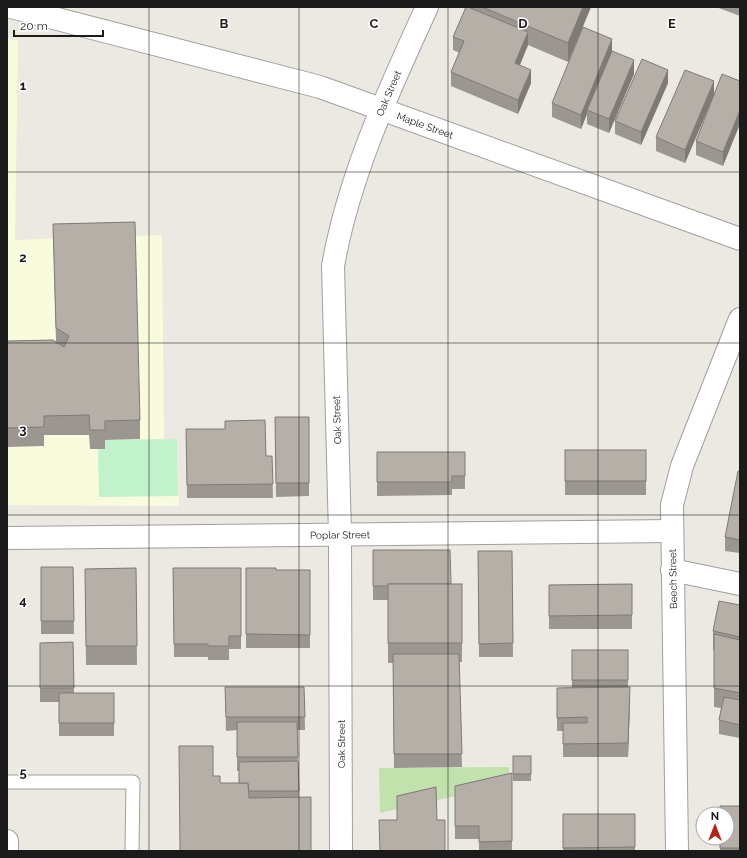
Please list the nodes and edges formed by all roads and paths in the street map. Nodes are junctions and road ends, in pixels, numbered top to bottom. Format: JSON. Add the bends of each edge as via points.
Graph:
{"nodes":[{"id":1,"x":11,"y":7,"type":"edge"},
{"id":2,"x":427,"y":7,"type":"edge"},
{"id":3,"x":380,"y":109,"type":"junction"},
{"id":4,"x":740,"y":239,"type":"edge"},
{"id":5,"x":740,"y":320,"type":"edge"},
{"id":6,"x":672,"y":531,"type":"junction"},
{"id":7,"x":340,"y":535,"type":"junction"},
{"id":8,"x":7,"y":538,"type":"edge"},
{"id":9,"x":672,"y":570,"type":"junction"},
{"id":10,"x":740,"y":584,"type":"edge"},
{"id":11,"x":7,"y":782,"type":"edge"},
{"id":12,"x":7,"y":841,"type":"edge"},
{"id":13,"x":7,"y":851,"type":"edge"},
{"id":14,"x":132,"y":851,"type":"edge"},
{"id":15,"x":341,"y":851,"type":"edge"},
{"id":16,"x":677,"y":851,"type":"edge"}],
"edges":[{"from":1,"to":3,"type":"street","name":"Maple Street","via":[[320,87]]},
{"from":2,"to":3,"type":"street","name":"Oak Street"},
{"from":3,"to":4,"type":"street","name":"Maple Street"},
{"from":3,"to":7,"type":"street","name":"Oak Street","via":[[340,228],[333,266]]},
{"from":5,"to":6,"type":"street","name":"Beech Street","via":[[682,466],[672,505]]},
{"from":6,"to":7,"type":"street","name":"Poplar Street"},
{"from":6,"to":9,"type":"street","name":"Beech Street"},
{"from":7,"to":8,"type":"street","name":"Poplar Street"},
{"from":7,"to":15,"type":"street","name":"Oak Street"},
{"from":9,"to":10,"type":"street"},
{"from":9,"to":16,"type":"street","name":"Beech Street"},
{"from":11,"to":14,"type":"lane","via":[[132,782]]},
{"from":12,"to":13,"type":"street"}]}
